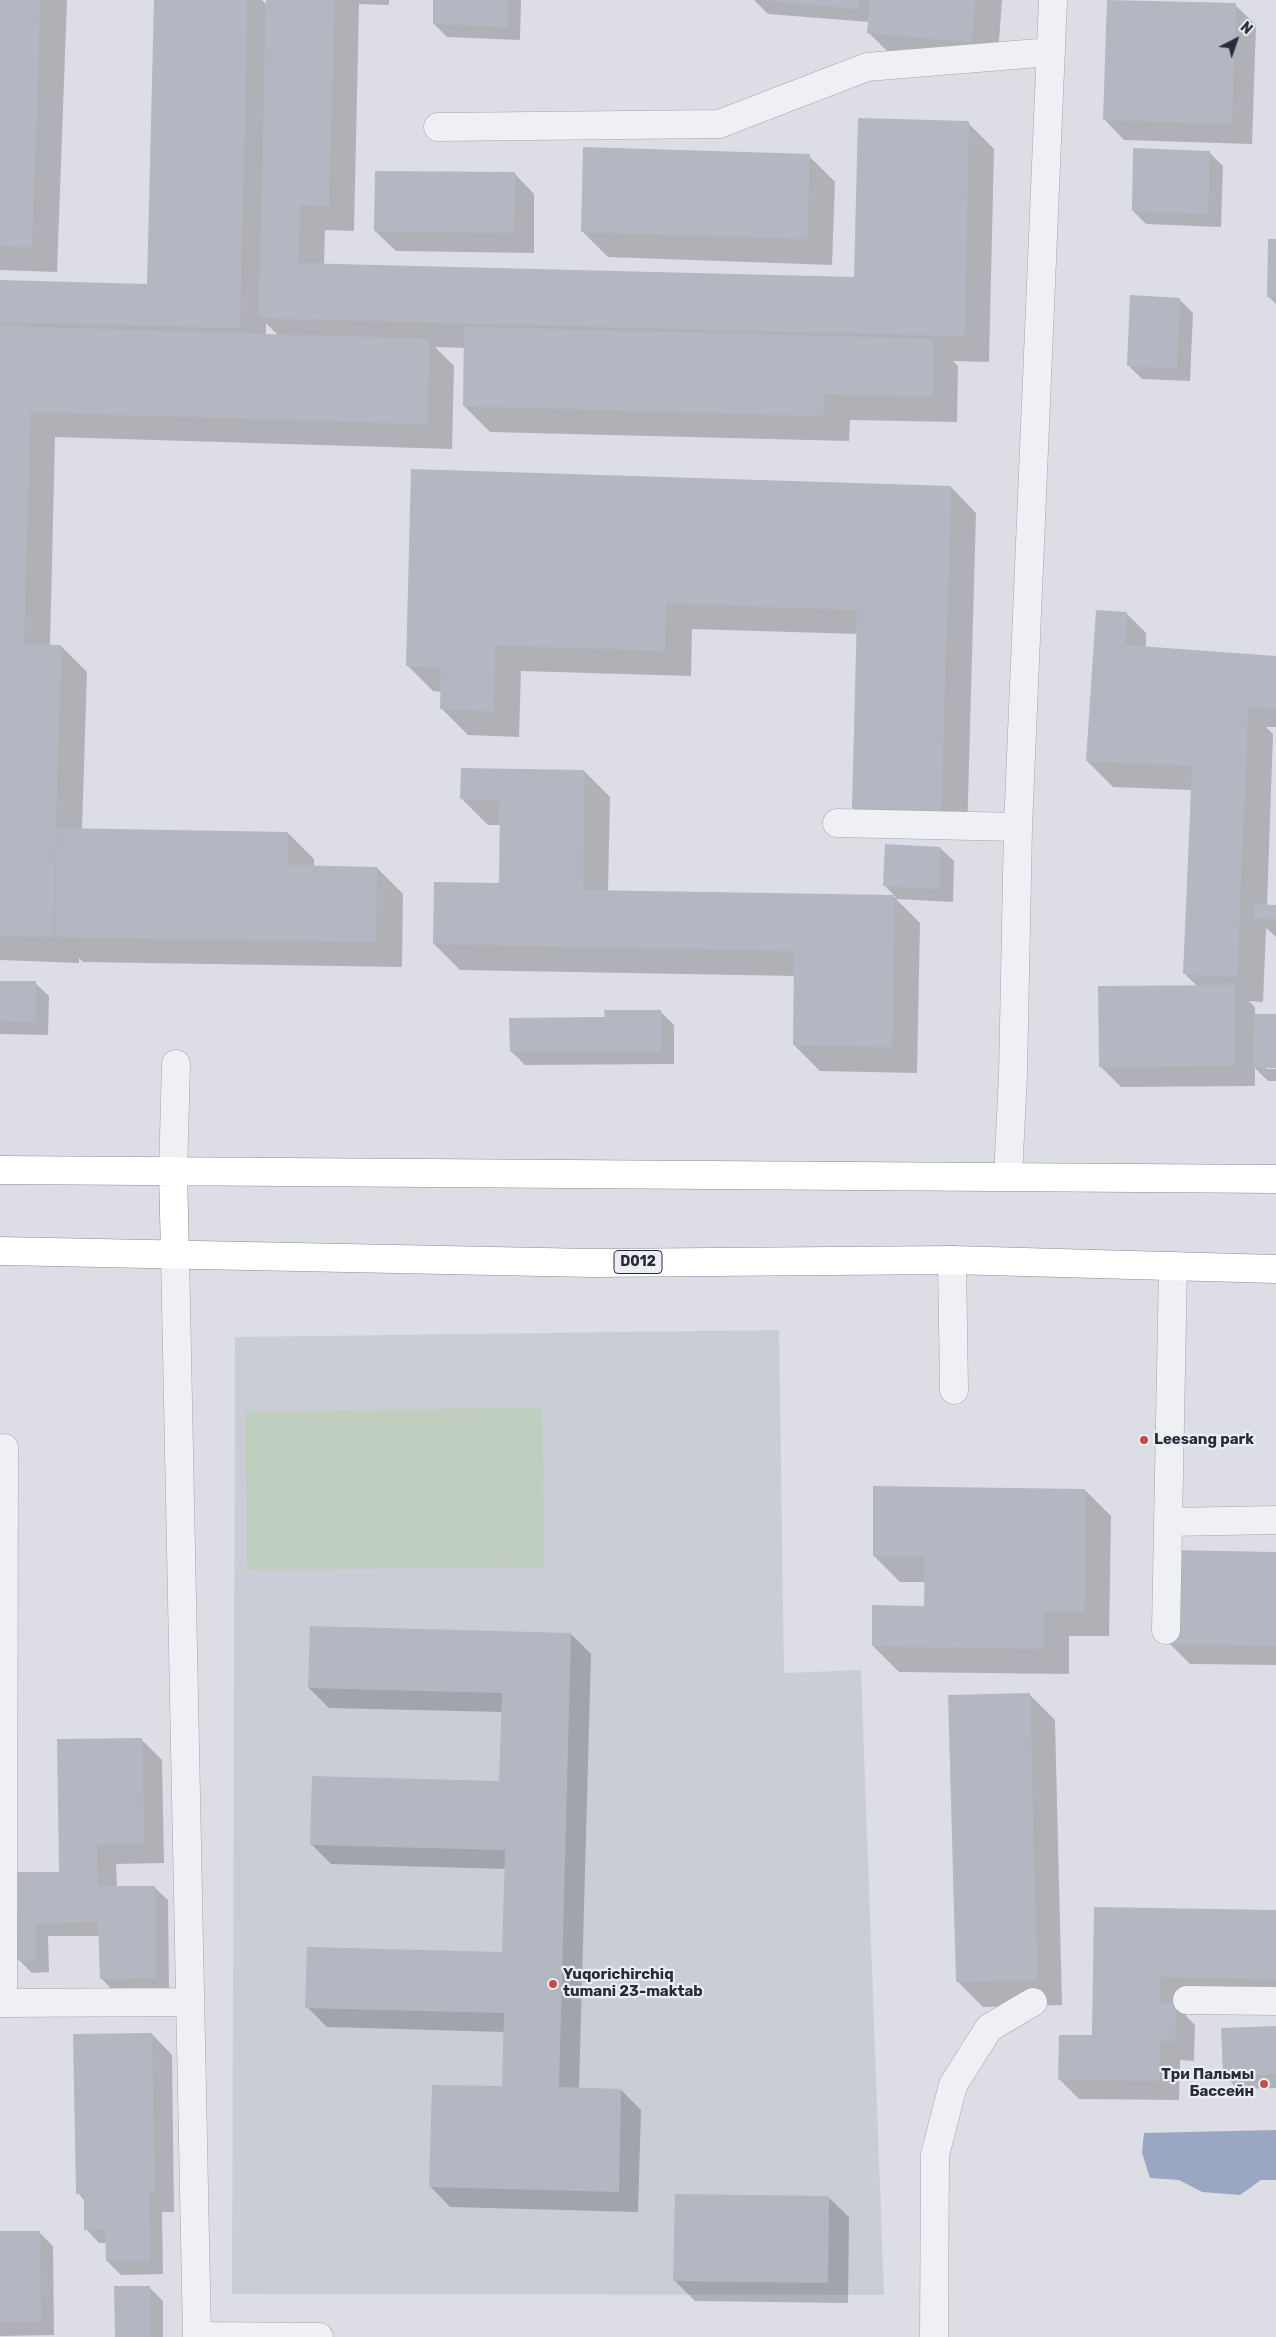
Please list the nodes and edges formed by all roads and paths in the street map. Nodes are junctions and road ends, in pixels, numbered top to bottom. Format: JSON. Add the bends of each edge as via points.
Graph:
{"nodes":[{"id":1,"x":1053,"y":0,"type":"edge"},
{"id":2,"x":1051,"y":52,"type":"junction"},
{"id":3,"x":438,"y":127,"type":"dead end"},
{"id":4,"x":837,"y":824,"type":"dead end"},
{"id":5,"x":1018,"y":827,"type":"junction"},
{"id":6,"x":176,"y":1064,"type":"dead end"},
{"id":7,"x":0,"y":1170,"type":"edge"},
{"id":8,"x":173,"y":1173,"type":"junction"},
{"id":9,"x":1008,"y":1176,"type":"junction"},
{"id":10,"x":1276,"y":1179,"type":"edge"},
{"id":11,"x":0,"y":1251,"type":"edge"},
{"id":12,"x":175,"y":1254,"type":"junction"},
{"id":13,"x":952,"y":1260,"type":"junction"},
{"id":14,"x":1172,"y":1266,"type":"junction"},
{"id":15,"x":1276,"y":1270,"type":"edge"},
{"id":16,"x":954,"y":1390,"type":"dead end"},
{"id":17,"x":4,"y":1448,"type":"dead end"},
{"id":18,"x":1276,"y":1520,"type":"edge"},
{"id":19,"x":1168,"y":1522,"type":"junction"},
{"id":20,"x":1166,"y":1630,"type":"dead end"},
{"id":21,"x":1188,"y":2000,"type":"dead end"},
{"id":22,"x":1276,"y":2001,"type":"edge"},
{"id":23,"x":190,"y":2002,"type":"junction"},
{"id":24,"x":1033,"y":2002,"type":"dead end"},
{"id":25,"x":1,"y":2003,"type":"edge"},
{"id":26,"x":197,"y":2336,"type":"edge"},
{"id":27,"x":319,"y":2337,"type":"edge"},
{"id":28,"x":934,"y":2337,"type":"edge"}],
"edges":[{"from":1,"to":2,"type":"street"},
{"from":2,"to":3,"type":"street","via":[[866,67],[719,124]]},
{"from":2,"to":5,"type":"street"},
{"from":4,"to":5,"type":"street"},
{"from":5,"to":9,"type":"street"},
{"from":6,"to":8,"type":"street"},
{"from":7,"to":8,"type":"highway"},
{"from":8,"to":9,"type":"highway"},
{"from":8,"to":12,"type":"highway"},
{"from":9,"to":10,"type":"highway"},
{"from":11,"to":12,"type":"highway","number":"D012"},
{"from":12,"to":13,"type":"highway","number":"D012","via":[[592,1262]]},
{"from":12,"to":23,"type":"street"},
{"from":13,"to":14,"type":"highway","number":"D012"},
{"from":13,"to":16,"type":"street"},
{"from":14,"to":15,"type":"highway","number":"D012"},
{"from":14,"to":19,"type":"street"},
{"from":17,"to":25,"type":"street"},
{"from":18,"to":19,"type":"street"},
{"from":19,"to":20,"type":"street"},
{"from":21,"to":22,"type":"street"},
{"from":23,"to":25,"type":"street"},
{"from":23,"to":26,"type":"street"},
{"from":24,"to":28,"type":"street","via":[[989,2028],[953,2085],[935,2155]]},
{"from":26,"to":27,"type":"street"}]}
